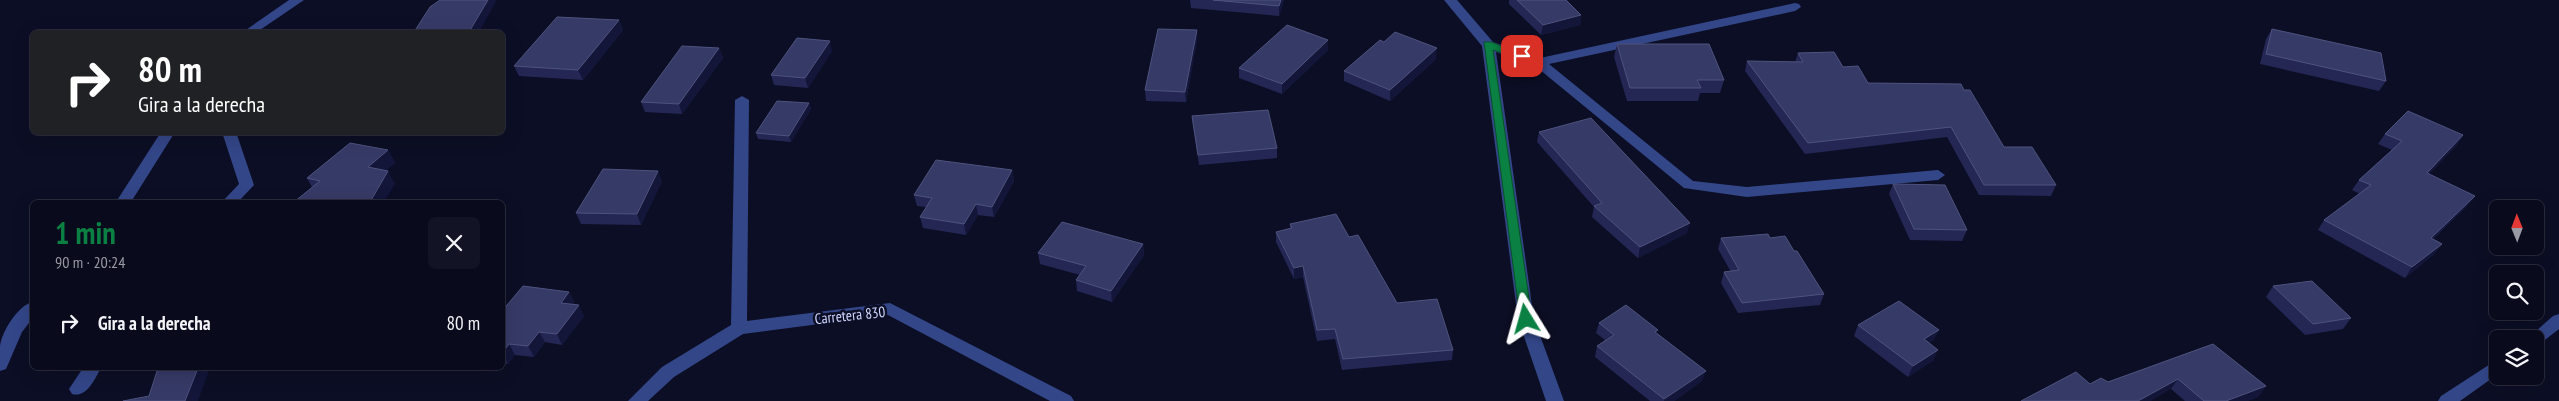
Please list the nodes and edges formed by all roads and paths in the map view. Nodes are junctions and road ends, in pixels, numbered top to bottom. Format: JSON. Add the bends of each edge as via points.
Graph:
{"nodes":[{"id":1,"x":298,"y":0,"type":"edge"},
{"id":2,"x":1450,"y":0,"type":"edge"},
{"id":3,"x":1795,"y":7,"type":"dead end"},
{"id":4,"x":252,"y":30,"type":"edge"},
{"id":5,"x":1488,"y":44,"type":"junction"},
{"id":6,"x":1539,"y":62,"type":"junction"},
{"id":7,"x":742,"y":100,"type":"dead end"},
{"id":8,"x":166,"y":135,"type":"edge"},
{"id":9,"x":230,"y":135,"type":"edge"},
{"id":10,"x":1938,"y":175,"type":"dead end"},
{"id":11,"x":125,"y":200,"type":"edge"},
{"id":12,"x":232,"y":200,"type":"edge"},
{"id":13,"x":30,"y":310,"type":"edge"},
{"id":14,"x":2559,"y":320,"type":"edge"},
{"id":15,"x":739,"y":328,"type":"junction"},
{"id":16,"x":2544,"y":332,"type":"edge"},
{"id":17,"x":0,"y":365,"type":"edge"},
{"id":18,"x":91,"y":370,"type":"edge"},
{"id":19,"x":2489,"y":371,"type":"edge"},
{"id":20,"x":78,"y":389,"type":"dead end"},
{"id":21,"x":637,"y":401,"type":"edge"},
{"id":22,"x":1065,"y":401,"type":"edge"},
{"id":23,"x":1555,"y":401,"type":"edge"},
{"id":24,"x":2447,"y":401,"type":"edge"}],
"edges":[{"from":1,"to":4,"type":"street"},
{"from":2,"to":5,"type":"street"},
{"from":3,"to":6,"type":"street"},
{"from":5,"to":6,"type":"street"},
{"from":5,"to":23,"type":"street","via":[[1526,319]]},
{"from":6,"to":10,"type":"street","via":[[1689,185],[1747,192]]},
{"from":7,"to":15,"type":"street"},
{"from":8,"to":11,"type":"street"},
{"from":9,"to":12,"type":"street","via":[[247,185]]},
{"from":13,"to":17,"type":"street","via":[[15,329]]},
{"from":14,"to":16,"type":"street"},
{"from":15,"to":21,"type":"street","name":"Carretera 830","via":[[668,372]]},
{"from":15,"to":22,"type":"street","name":"Carretera 830","via":[[890,309]]},
{"from":18,"to":20,"type":"street"},
{"from":19,"to":24,"type":"street"}]}
